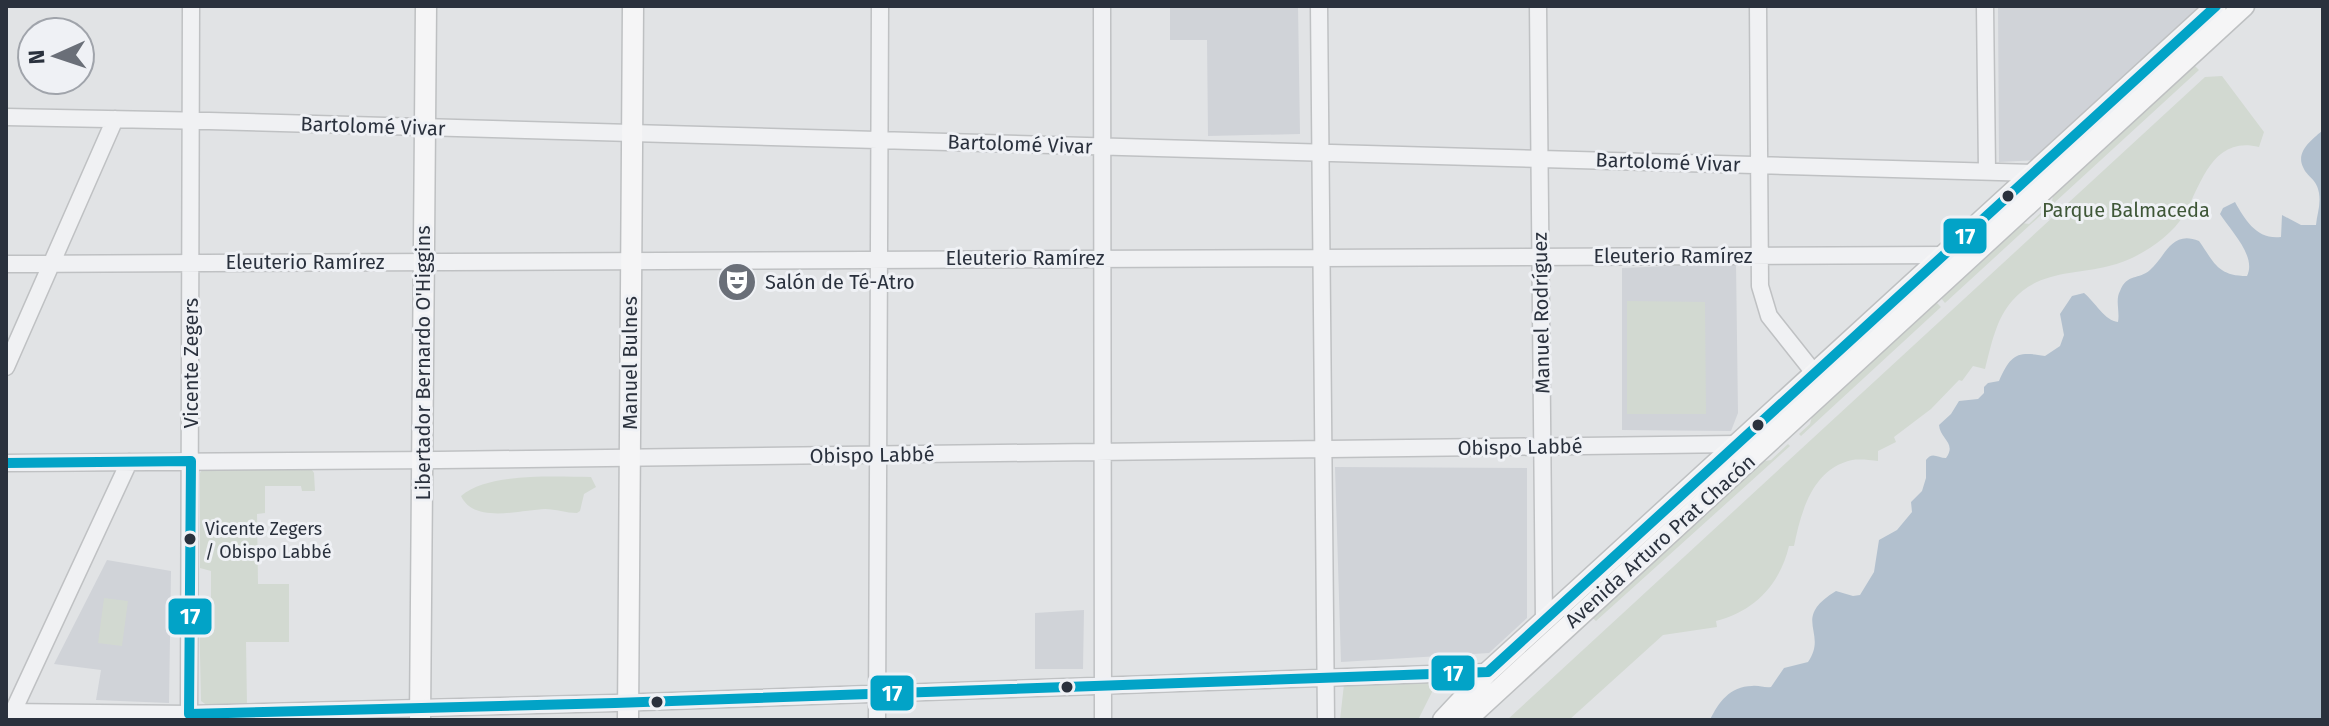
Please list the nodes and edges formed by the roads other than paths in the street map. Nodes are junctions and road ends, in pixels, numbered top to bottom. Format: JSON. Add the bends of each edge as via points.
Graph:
{"nodes":[{"id":1,"x":191,"y":6,"type":"edge"},
{"id":2,"x":426,"y":6,"type":"edge"},
{"id":3,"x":633,"y":6,"type":"edge"},
{"id":4,"x":880,"y":6,"type":"edge"},
{"id":5,"x":1102,"y":6,"type":"edge"},
{"id":6,"x":1319,"y":6,"type":"edge"},
{"id":7,"x":1538,"y":6,"type":"edge"},
{"id":8,"x":1758,"y":6,"type":"edge"},
{"id":9,"x":1985,"y":6,"type":"edge"},
{"id":10,"x":2244,"y":6,"type":"edge"},
{"id":11,"x":2219,"y":10,"type":"edge"},
{"id":12,"x":6,"y":117,"type":"edge"},
{"id":13,"x":115,"y":119,"type":"junction"},
{"id":14,"x":191,"y":121,"type":"junction"},
{"id":15,"x":425,"y":127,"type":"junction"},
{"id":16,"x":632,"y":133,"type":"junction"},
{"id":17,"x":879,"y":140,"type":"junction"},
{"id":18,"x":1102,"y":146,"type":"junction"},
{"id":19,"x":1321,"y":152,"type":"junction"},
{"id":20,"x":1540,"y":159,"type":"junction"},
{"id":21,"x":1759,"y":165,"type":"junction"},
{"id":22,"x":1987,"y":171,"type":"junction"},
{"id":23,"x":2035,"y":173,"type":"junction"},
{"id":24,"x":1990,"y":240,"type":"junction"},
{"id":25,"x":1947,"y":255,"type":"junction"},
{"id":26,"x":1759,"y":256,"type":"junction"},
{"id":27,"x":1321,"y":257,"type":"junction"},
{"id":28,"x":1541,"y":257,"type":"junction"},
{"id":29,"x":1102,"y":258,"type":"junction"},
{"id":30,"x":879,"y":259,"type":"junction"},
{"id":31,"x":631,"y":260,"type":"junction"},
{"id":32,"x":424,"y":261,"type":"junction"},
{"id":33,"x":191,"y":262,"type":"junction"},
{"id":34,"x":6,"y":264,"type":"edge"},
{"id":35,"x":54,"y":264,"type":"junction"},
{"id":36,"x":6,"y":367,"type":"edge"},
{"id":37,"x":1815,"y":374,"type":"junction"},
{"id":38,"x":1816,"y":400,"type":"junction"},
{"id":39,"x":1738,"y":444,"type":"junction"},
{"id":40,"x":1542,"y":447,"type":"junction"},
{"id":41,"x":1323,"y":450,"type":"junction"},
{"id":42,"x":1102,"y":452,"type":"junction"},
{"id":43,"x":878,"y":455,"type":"junction"},
{"id":44,"x":629,"y":458,"type":"junction"},
{"id":45,"x":423,"y":460,"type":"junction"},
{"id":46,"x":191,"y":461,"type":"junction"},
{"id":47,"x":129,"y":462,"type":"junction"},
{"id":48,"x":6,"y":463,"type":"edge"},
{"id":49,"x":1544,"y":621,"type":"junction"},
{"id":50,"x":1488,"y":672,"type":"junction"},
{"id":51,"x":1325,"y":678,"type":"junction"},
{"id":52,"x":1102,"y":686,"type":"junction"},
{"id":53,"x":877,"y":693,"type":"junction"},
{"id":54,"x":628,"y":711,"type":"edge"},
{"id":55,"x":10,"y":714,"type":"edge"},
{"id":56,"x":420,"y":714,"type":"edge"},
{"id":57,"x":189,"y":717,"type":"edge"},
{"id":58,"x":877,"y":720,"type":"edge"},
{"id":59,"x":1103,"y":720,"type":"edge"},
{"id":60,"x":1326,"y":720,"type":"edge"},
{"id":61,"x":1443,"y":720,"type":"edge"},
{"id":62,"x":1466,"y":720,"type":"edge"}],
"edges":[{"from":1,"to":14,"type":"street","name":"Vicente Zegers"},
{"from":2,"to":15,"type":"main road","name":"Libertador Bernardo O'Higgins"},
{"from":3,"to":16,"type":"main road","name":"Manuel Bulnes"},
{"from":4,"to":17,"type":"street"},
{"from":5,"to":18,"type":"street"},
{"from":6,"to":19,"type":"street"},
{"from":7,"to":20,"type":"street","name":"Manuel Rodríguez"},
{"from":8,"to":21,"type":"street"},
{"from":9,"to":22,"type":"street"},
{"from":10,"to":11,"type":"main road","name":"Avenida Arturo Prat Chacón"},
{"from":11,"to":23,"type":"main road","name":"Avenida Arturo Prat Chacón"},
{"from":11,"to":24,"type":"main road","name":"Avenida Arturo Prat Chacón"},
{"from":12,"to":13,"type":"street","name":"Bartolomé Vivar"},
{"from":13,"to":14,"type":"street","name":"Bartolomé Vivar"},
{"from":13,"to":35,"type":"street"},
{"from":14,"to":15,"type":"street","name":"Bartolomé Vivar"},
{"from":14,"to":33,"type":"street","name":"Vicente Zegers"},
{"from":15,"to":16,"type":"street","name":"Bartolomé Vivar"},
{"from":15,"to":32,"type":"main road","name":"Libertador Bernardo O'Higgins"},
{"from":16,"to":17,"type":"street","name":"Bartolomé Vivar"},
{"from":16,"to":31,"type":"main road","name":"Manuel Bulnes"},
{"from":17,"to":18,"type":"street","name":"Bartolomé Vivar"},
{"from":17,"to":30,"type":"street"},
{"from":18,"to":19,"type":"street","name":"Bartolomé Vivar"},
{"from":18,"to":29,"type":"street"},
{"from":19,"to":20,"type":"street","name":"Bartolomé Vivar"},
{"from":19,"to":27,"type":"street"},
{"from":20,"to":21,"type":"street","name":"Bartolomé Vivar"},
{"from":20,"to":28,"type":"street","name":"Manuel Rodríguez"},
{"from":21,"to":22,"type":"street","name":"Bartolomé Vivar"},
{"from":21,"to":26,"type":"street"},
{"from":22,"to":23,"type":"street","name":"Bartolomé Vivar"},
{"from":23,"to":25,"type":"main road","name":"Avenida Arturo Prat Chacón"},
{"from":24,"to":25,"type":"main road"},
{"from":24,"to":38,"type":"main road","name":"Avenida Arturo Prat Chacón"},
{"from":25,"to":26,"type":"street","name":"Eleuterio Ramírez"},
{"from":25,"to":37,"type":"main road","name":"Avenida Arturo Prat Chacón"},
{"from":26,"to":28,"type":"street","name":"Eleuterio Ramírez"},
{"from":26,"to":37,"type":"street","via":[[1769,316]]},
{"from":27,"to":28,"type":"street","name":"Eleuterio Ramírez"},
{"from":27,"to":29,"type":"street","name":"Eleuterio Ramírez"},
{"from":27,"to":41,"type":"street"},
{"from":28,"to":40,"type":"street","name":"Manuel Rodríguez"},
{"from":29,"to":30,"type":"street","name":"Eleuterio Ramírez"},
{"from":29,"to":42,"type":"street"},
{"from":30,"to":31,"type":"street","name":"Eleuterio Ramírez"},
{"from":30,"to":43,"type":"street"},
{"from":31,"to":32,"type":"street","name":"Eleuterio Ramírez"},
{"from":31,"to":44,"type":"main road","name":"Manuel Bulnes"},
{"from":32,"to":33,"type":"street","name":"Eleuterio Ramírez"},
{"from":32,"to":45,"type":"main road","name":"Libertador Bernardo O'Higgins"},
{"from":33,"to":35,"type":"street","name":"Eleuterio Ramírez"},
{"from":33,"to":46,"type":"street","name":"Vicente Zegers"},
{"from":34,"to":35,"type":"street","name":"Eleuterio Ramírez"},
{"from":35,"to":36,"type":"street"},
{"from":37,"to":38,"type":"main road"},
{"from":37,"to":39,"type":"main road","name":"Avenida Arturo Prat Chacón"},
{"from":38,"to":62,"type":"main road","name":"Avenida Arturo Prat Chacón"},
{"from":39,"to":40,"type":"street","name":"Obispo Labbé"},
{"from":39,"to":49,"type":"main road","name":"Avenida Arturo Prat Chacón"},
{"from":40,"to":41,"type":"street","name":"Obispo Labbé"},
{"from":40,"to":49,"type":"street","name":"Manuel Rodríguez"},
{"from":41,"to":42,"type":"street","name":"Obispo Labbé"},
{"from":41,"to":51,"type":"street"},
{"from":42,"to":43,"type":"street","name":"Obispo Labbé"},
{"from":42,"to":52,"type":"street"},
{"from":43,"to":44,"type":"street","name":"Obispo Labbé"},
{"from":43,"to":53,"type":"street"},
{"from":44,"to":45,"type":"street","name":"Obispo Labbé"},
{"from":44,"to":54,"type":"main road","name":"Manuel Bulnes"},
{"from":45,"to":46,"type":"street","name":"Obispo Labbé"},
{"from":45,"to":56,"type":"main road","name":"Libertador Bernardo O'Higgins"},
{"from":46,"to":47,"type":"street","name":"Obispo Labbé"},
{"from":46,"to":57,"type":"street","name":"Vicente Zegers"},
{"from":47,"to":48,"type":"street","name":"Obispo Labbé"},
{"from":47,"to":55,"type":"street"},
{"from":49,"to":50,"type":"main road","name":"Avenida Arturo Prat Chacón"},
{"from":50,"to":51,"type":"street"},
{"from":50,"to":61,"type":"main road","name":"Avenida Arturo Prat Chacón"},
{"from":51,"to":52,"type":"street"},
{"from":51,"to":60,"type":"street"},
{"from":52,"to":53,"type":"street"},
{"from":52,"to":59,"type":"street"},
{"from":53,"to":54,"type":"street"},
{"from":53,"to":58,"type":"street"},
{"from":54,"to":56,"type":"street"},
{"from":55,"to":57,"type":"street"},
{"from":56,"to":57,"type":"street"}]}
